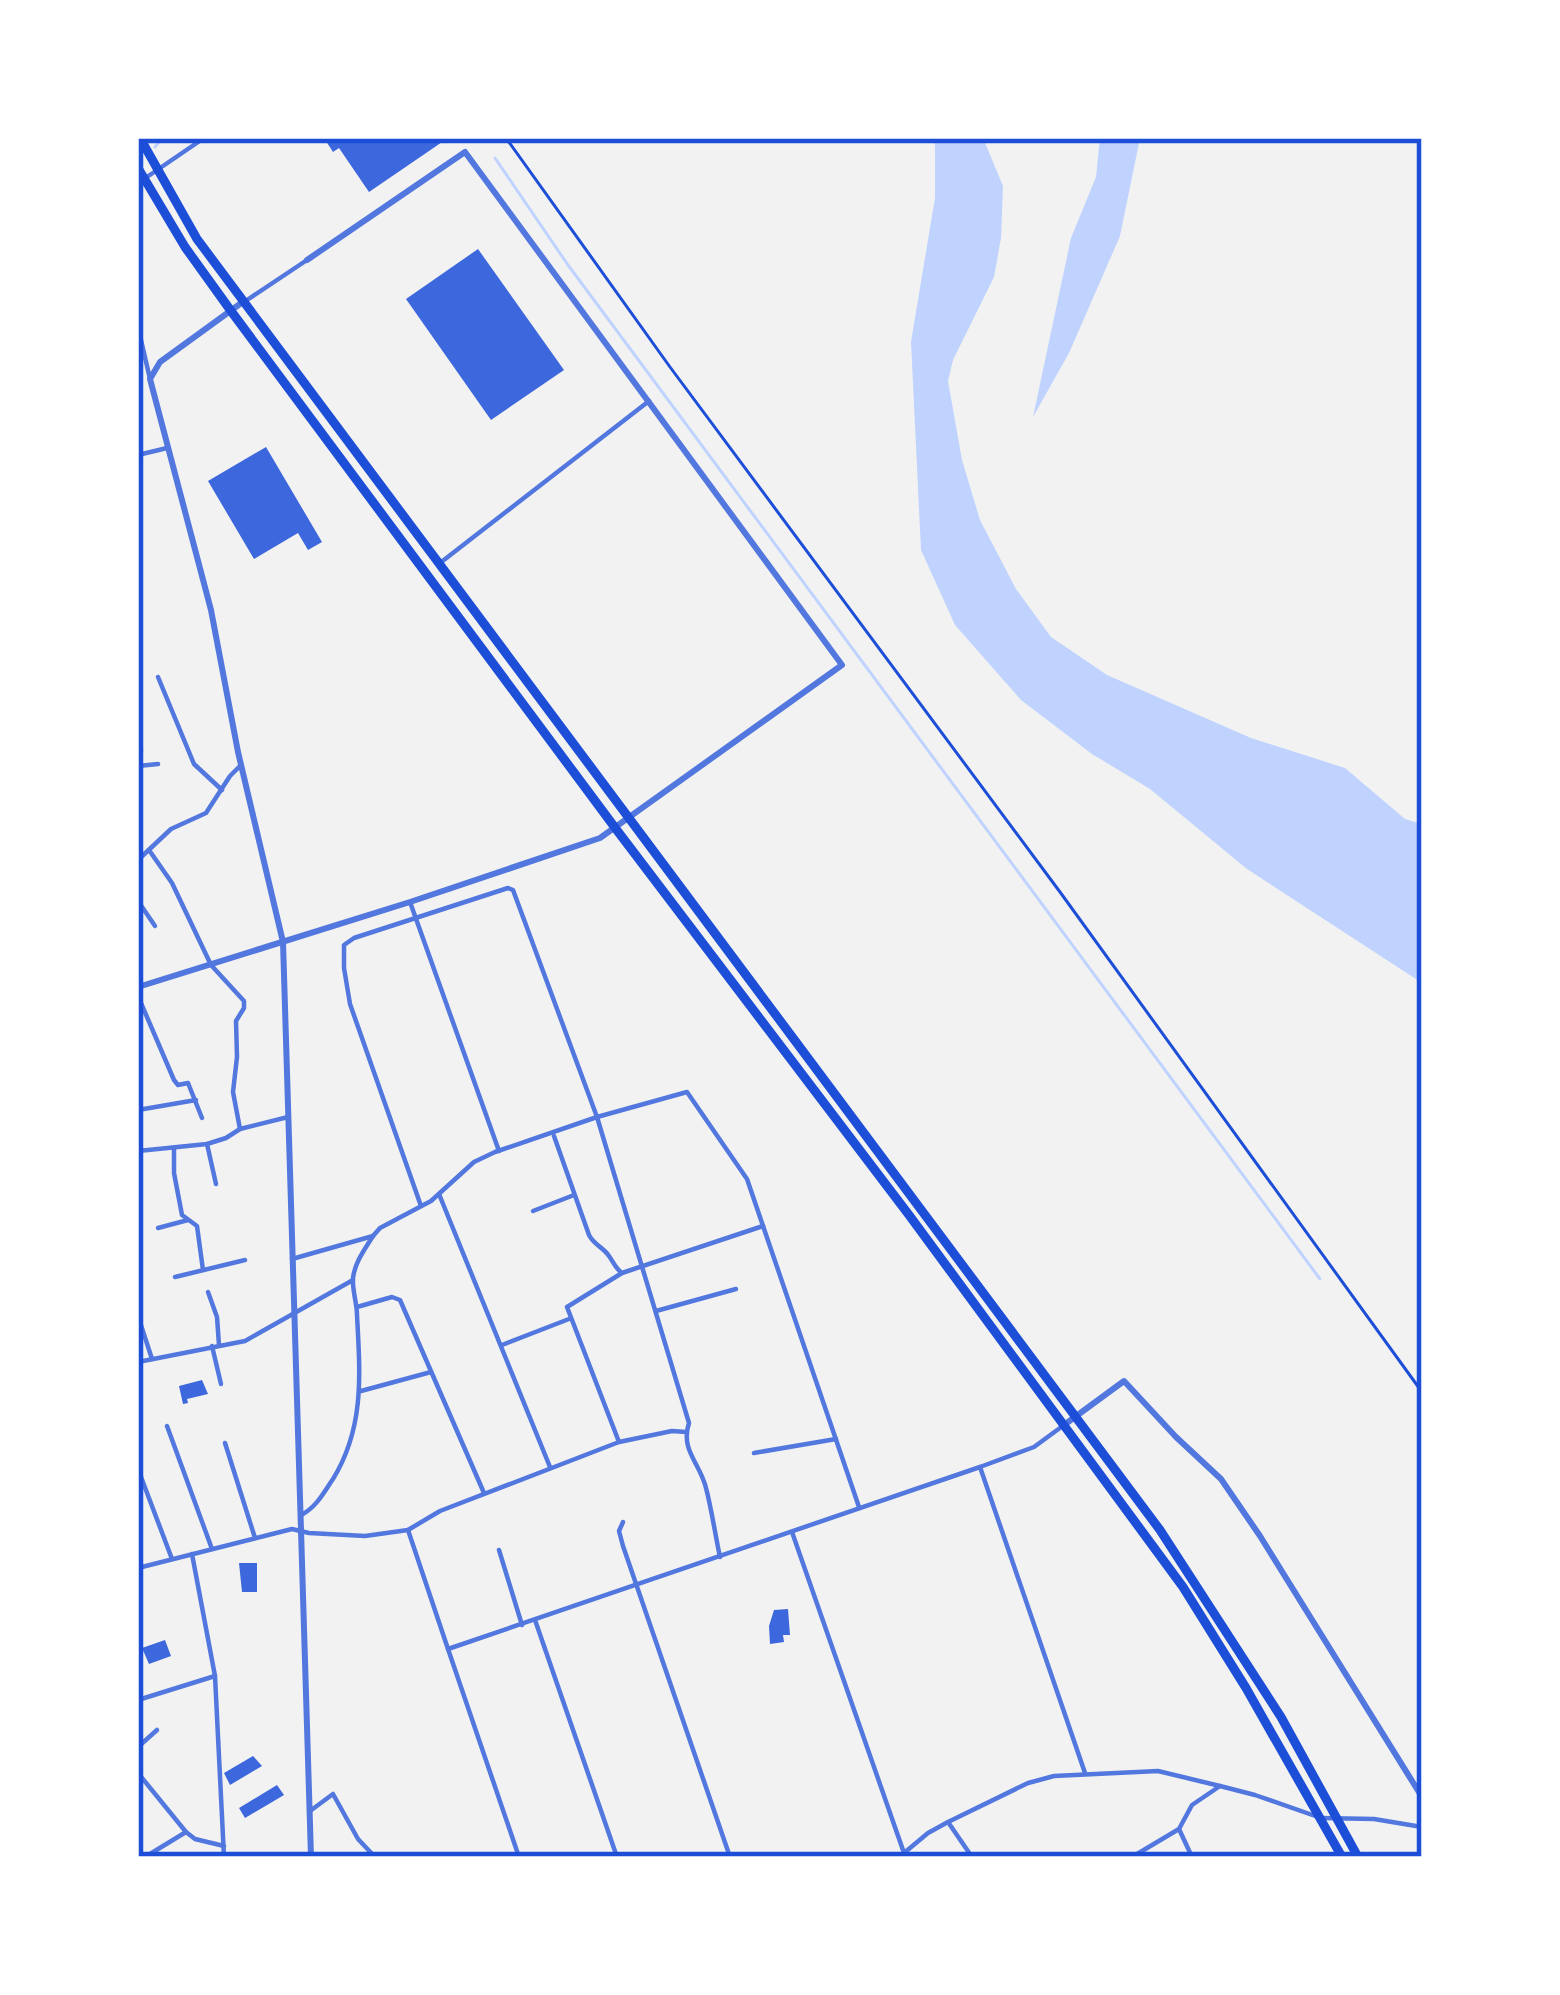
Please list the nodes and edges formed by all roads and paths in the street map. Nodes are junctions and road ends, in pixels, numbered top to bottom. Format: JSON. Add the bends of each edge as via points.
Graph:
{"nodes":[{"id":1,"x":140,"y":138,"type":"edge"},
{"id":2,"x":204,"y":138,"type":"edge"},
{"id":3,"x":506,"y":138,"type":"edge"},
{"id":4,"x":138,"y":168,"type":"edge"},
{"id":5,"x":156,"y":171,"type":"junction"},
{"id":6,"x":144,"y":179,"type":"junction"},
{"id":7,"x":307,"y":260,"type":"joint"},
{"id":8,"x":244,"y":301,"type":"junction"},
{"id":9,"x":231,"y":311,"type":"junction"},
{"id":10,"x":138,"y":327,"type":"edge"},
{"id":11,"x":151,"y":379,"type":"junction"},
{"id":12,"x":649,"y":401,"type":"junction"},
{"id":13,"x":166,"y":448,"type":"junction"},
{"id":14,"x":138,"y":454,"type":"edge"},
{"id":15,"x":439,"y":564,"type":"junction"},
{"id":16,"x":158,"y":676,"type":"dead end"},
{"id":17,"x":138,"y":735,"type":"edge"},
{"id":18,"x":158,"y":764,"type":"dead end"},
{"id":19,"x":241,"y":765,"type":"junction"},
{"id":20,"x":138,"y":766,"type":"edge"},
{"id":21,"x":222,"y":790,"type":"junction"},
{"id":22,"x":628,"y":820,"type":"junction"},
{"id":23,"x":616,"y":829,"type":"junction"},
{"id":24,"x":142,"y":854,"type":"edge"},
{"id":25,"x":138,"y":901,"type":"edge"},
{"id":26,"x":410,"y":902,"type":"junction"},
{"id":27,"x":416,"y":919,"type":"junction"},
{"id":28,"x":155,"y":926,"type":"dead end"},
{"id":29,"x":284,"y":942,"type":"junction"},
{"id":30,"x":211,"y":965,"type":"junction"},
{"id":31,"x":138,"y":992,"type":"edge"},
{"id":32,"x":196,"y":1100,"type":"junction"},
{"id":33,"x":138,"y":1109,"type":"edge"},
{"id":34,"x":597,"y":1117,"type":"junction"},
{"id":35,"x":202,"y":1118,"type":"dead end"},
{"id":36,"x":288,"y":1118,"type":"junction"},
{"id":37,"x":240,"y":1130,"type":"junction"},
{"id":38,"x":553,"y":1134,"type":"junction"},
{"id":39,"x":207,"y":1144,"type":"junction"},
{"id":40,"x":174,"y":1148,"type":"junction"},
{"id":41,"x":499,"y":1150,"type":"junction"},
{"id":42,"x":138,"y":1151,"type":"edge"},
{"id":43,"x":216,"y":1184,"type":"dead end"},
{"id":44,"x":440,"y":1194,"type":"junction"},
{"id":45,"x":574,"y":1195,"type":"junction"},
{"id":46,"x":421,"y":1206,"type":"junction"},
{"id":47,"x":533,"y":1211,"type":"dead end"},
{"id":48,"x":189,"y":1220,"type":"junction"},
{"id":49,"x":763,"y":1226,"type":"junction"},
{"id":50,"x":158,"y":1228,"type":"dead end"},
{"id":51,"x":373,"y":1236,"type":"junction"},
{"id":52,"x":292,"y":1259,"type":"junction"},
{"id":53,"x":244,"y":1260,"type":"dead end"},
{"id":54,"x":643,"y":1267,"type":"junction"},
{"id":55,"x":203,"y":1270,"type":"junction"},
{"id":56,"x":622,"y":1274,"type":"junction"},
{"id":57,"x":175,"y":1277,"type":"dead end"},
{"id":58,"x":353,"y":1280,"type":"junction"},
{"id":59,"x":736,"y":1289,"type":"dead end"},
{"id":60,"x":208,"y":1292,"type":"dead end"},
{"id":61,"x":357,"y":1306,"type":"junction"},
{"id":62,"x":656,"y":1311,"type":"junction"},
{"id":63,"x":293,"y":1312,"type":"junction"},
{"id":64,"x":138,"y":1316,"type":"edge"},
{"id":65,"x":569,"y":1319,"type":"junction"},
{"id":66,"x":216,"y":1345,"type":"junction"},
{"id":67,"x":501,"y":1345,"type":"junction"},
{"id":68,"x":152,"y":1359,"type":"junction"},
{"id":69,"x":138,"y":1363,"type":"edge"},
{"id":70,"x":431,"y":1372,"type":"junction"},
{"id":71,"x":221,"y":1384,"type":"dead end"},
{"id":72,"x":361,"y":1391,"type":"junction"},
{"id":73,"x":1422,"y":1392,"type":"edge"},
{"id":74,"x":1077,"y":1414,"type":"junction"},
{"id":75,"x":1064,"y":1425,"type":"junction"},
{"id":76,"x":167,"y":1426,"type":"dead end"},
{"id":77,"x":686,"y":1432,"type":"junction"},
{"id":78,"x":836,"y":1439,"type":"junction"},
{"id":79,"x":619,"y":1442,"type":"junction"},
{"id":80,"x":225,"y":1443,"type":"dead end"},
{"id":81,"x":754,"y":1453,"type":"dead end"},
{"id":82,"x":550,"y":1467,"type":"junction"},
{"id":83,"x":980,"y":1467,"type":"junction"},
{"id":84,"x":138,"y":1469,"type":"edge"},
{"id":85,"x":484,"y":1493,"type":"junction"},
{"id":86,"x":859,"y":1508,"type":"junction"},
{"id":87,"x":300,"y":1515,"type":"junction"},
{"id":88,"x":623,"y":1522,"type":"dead end"},
{"id":89,"x":300,"y":1530,"type":"junction"},
{"id":90,"x":408,"y":1530,"type":"junction"},
{"id":91,"x":792,"y":1532,"type":"junction"},
{"id":92,"x":255,"y":1538,"type":"junction"},
{"id":93,"x":212,"y":1549,"type":"junction"},
{"id":94,"x":499,"y":1550,"type":"dead end"},
{"id":95,"x":192,"y":1554,"type":"junction"},
{"id":96,"x":720,"y":1557,"type":"junction"},
{"id":97,"x":172,"y":1559,"type":"junction"},
{"id":98,"x":138,"y":1568,"type":"edge"},
{"id":99,"x":637,"y":1587,"type":"junction"},
{"id":100,"x":536,"y":1620,"type":"junction"},
{"id":101,"x":522,"y":1625,"type":"junction"},
{"id":102,"x":448,"y":1649,"type":"junction"},
{"id":103,"x":215,"y":1676,"type":"junction"},
{"id":104,"x":138,"y":1700,"type":"edge"},
{"id":105,"x":157,"y":1730,"type":"dead end"},
{"id":106,"x":138,"y":1747,"type":"edge"},
{"id":107,"x":138,"y":1773,"type":"edge"},
{"id":108,"x":1085,"y":1774,"type":"junction"},
{"id":109,"x":1220,"y":1786,"type":"junction"},
{"id":110,"x":1422,"y":1798,"type":"edge"},
{"id":111,"x":310,"y":1811,"type":"junction"},
{"id":112,"x":1321,"y":1818,"type":"junction"},
{"id":113,"x":1337,"y":1818,"type":"junction"},
{"id":114,"x":948,"y":1822,"type":"junction"},
{"id":115,"x":1422,"y":1827,"type":"edge"},
{"id":116,"x":1179,"y":1829,"type":"junction"},
{"id":117,"x":186,"y":1832,"type":"junction"},
{"id":118,"x":224,"y":1846,"type":"junction"},
{"id":119,"x":902,"y":1855,"type":"edge"},
{"id":120,"x":145,"y":1857,"type":"edge"},
{"id":121,"x":224,"y":1857,"type":"edge"},
{"id":122,"x":311,"y":1857,"type":"edge"},
{"id":123,"x":375,"y":1857,"type":"edge"},
{"id":124,"x":519,"y":1857,"type":"edge"},
{"id":125,"x":617,"y":1857,"type":"edge"},
{"id":126,"x":730,"y":1857,"type":"edge"},
{"id":127,"x":972,"y":1857,"type":"edge"},
{"id":128,"x":1132,"y":1857,"type":"edge"},
{"id":129,"x":1192,"y":1857,"type":"edge"},
{"id":130,"x":1342,"y":1857,"type":"edge"},
{"id":131,"x":1358,"y":1857,"type":"edge"}],
"edges":[{"from":1,"to":5,"type":"highway"},
{"from":2,"to":5,"type":"street"},
{"from":3,"to":73,"type":"path"},
{"from":4,"to":6,"type":"highway"},
{"from":5,"to":6,"type":"street"},
{"from":5,"to":8,"type":"highway"},
{"from":6,"to":9,"type":"highway"},
{"from":7,"to":8,"type":"street"},
{"from":7,"to":12,"type":"street","via":[[465,152]]},
{"from":8,"to":9,"type":"street"},
{"from":8,"to":15,"type":"highway"},
{"from":9,"to":11,"type":"street","via":[[160,362]]},
{"from":9,"to":23,"type":"highway"},
{"from":10,"to":11,"type":"street"},
{"from":11,"to":13,"type":"street"},
{"from":12,"to":15,"type":"street"},
{"from":12,"to":22,"type":"street","via":[[842,664]]},
{"from":13,"to":14,"type":"street"},
{"from":13,"to":19,"type":"street","via":[[211,610]]},
{"from":15,"to":22,"type":"highway"},
{"from":16,"to":21,"type":"street","via":[[194,764]]},
{"from":17,"to":20,"type":"street"},
{"from":18,"to":20,"type":"street"},
{"from":19,"to":21,"type":"street"},
{"from":19,"to":29,"type":"street"},
{"from":21,"to":24,"type":"street","via":[[206,813]]},
{"from":22,"to":23,"type":"street"},
{"from":22,"to":74,"type":"highway"},
{"from":23,"to":26,"type":"street"},
{"from":23,"to":75,"type":"highway"},
{"from":24,"to":30,"type":"street","via":[[172,884]]},
{"from":25,"to":28,"type":"street"},
{"from":26,"to":27,"type":"street"},
{"from":26,"to":29,"type":"street"},
{"from":27,"to":34,"type":"street","via":[[514,890]]},
{"from":27,"to":41,"type":"street"},
{"from":27,"to":46,"type":"street","via":[[353,938],[344,945],[344,968],[358,1032]]},
{"from":29,"to":30,"type":"street"},
{"from":29,"to":36,"type":"street"},
{"from":30,"to":31,"type":"street"},
{"from":30,"to":37,"type":"street","via":[[244,1001],[233,1092]]},
{"from":31,"to":32,"type":"street","via":[[173,1080],[188,1083]]},
{"from":32,"to":33,"type":"street"},
{"from":32,"to":35,"type":"street"},
{"from":34,"to":38,"type":"street"},
{"from":34,"to":49,"type":"street","via":[[687,1092],[748,1179]]},
{"from":34,"to":54,"type":"street"},
{"from":36,"to":37,"type":"street"},
{"from":36,"to":52,"type":"street"},
{"from":37,"to":39,"type":"street"},
{"from":38,"to":41,"type":"street"},
{"from":38,"to":45,"type":"street"},
{"from":39,"to":40,"type":"street"},
{"from":39,"to":43,"type":"street"},
{"from":40,"to":42,"type":"street"},
{"from":40,"to":48,"type":"street"},
{"from":41,"to":44,"type":"street"},
{"from":44,"to":46,"type":"street"},
{"from":44,"to":67,"type":"street"},
{"from":45,"to":47,"type":"street"},
{"from":45,"to":56,"type":"street","via":[[594,1244]]},
{"from":46,"to":51,"type":"street"},
{"from":48,"to":50,"type":"street"},
{"from":48,"to":55,"type":"street","via":[[197,1226]]},
{"from":49,"to":54,"type":"street"},
{"from":49,"to":78,"type":"street"},
{"from":51,"to":52,"type":"street"},
{"from":51,"to":58,"type":"street"},
{"from":52,"to":63,"type":"street"},
{"from":53,"to":55,"type":"street"},
{"from":54,"to":56,"type":"street"},
{"from":54,"to":62,"type":"street"},
{"from":55,"to":57,"type":"street"},
{"from":56,"to":65,"type":"street","via":[[567,1307]]},
{"from":58,"to":61,"type":"street"},
{"from":58,"to":63,"type":"street"},
{"from":59,"to":62,"type":"street"},
{"from":60,"to":66,"type":"street"},
{"from":61,"to":70,"type":"street","via":[[400,1300]]},
{"from":61,"to":72,"type":"street"},
{"from":62,"to":77,"type":"street"},
{"from":63,"to":66,"type":"street","via":[[256,1336]]},
{"from":63,"to":87,"type":"street"},
{"from":64,"to":68,"type":"street"},
{"from":65,"to":67,"type":"street"},
{"from":65,"to":79,"type":"street"},
{"from":66,"to":68,"type":"street"},
{"from":66,"to":71,"type":"street"},
{"from":67,"to":82,"type":"street"},
{"from":68,"to":69,"type":"street"},
{"from":70,"to":72,"type":"street"},
{"from":70,"to":85,"type":"street"},
{"from":72,"to":87,"type":"street","via":[[338,1471]]},
{"from":74,"to":75,"type":"street"},
{"from":74,"to":110,"type":"street","via":[[1124,1381],[1221,1478]]},
{"from":74,"to":113,"type":"highway","via":[[1209,1604]]},
{"from":75,"to":83,"type":"street","via":[[1034,1447]]},
{"from":75,"to":112,"type":"highway","via":[[1183,1587]]},
{"from":76,"to":93,"type":"street"},
{"from":77,"to":79,"type":"street"},
{"from":77,"to":96,"type":"street"},
{"from":78,"to":81,"type":"street"},
{"from":78,"to":86,"type":"street"},
{"from":79,"to":82,"type":"street"},
{"from":80,"to":92,"type":"street"},
{"from":82,"to":85,"type":"street"},
{"from":83,"to":86,"type":"street"},
{"from":83,"to":108,"type":"street"},
{"from":84,"to":97,"type":"street"},
{"from":85,"to":90,"type":"street"},
{"from":86,"to":91,"type":"street"},
{"from":87,"to":89,"type":"street"},
{"from":88,"to":99,"type":"street"},
{"from":89,"to":90,"type":"street"},
{"from":89,"to":92,"type":"street"},
{"from":89,"to":111,"type":"street"},
{"from":90,"to":102,"type":"street"},
{"from":91,"to":96,"type":"street"},
{"from":91,"to":119,"type":"street"},
{"from":92,"to":93,"type":"street"},
{"from":93,"to":95,"type":"street"},
{"from":94,"to":101,"type":"street"},
{"from":95,"to":97,"type":"street"},
{"from":95,"to":103,"type":"street"},
{"from":96,"to":99,"type":"street"},
{"from":97,"to":98,"type":"street"},
{"from":99,"to":100,"type":"street"},
{"from":99,"to":126,"type":"street"},
{"from":100,"to":101,"type":"street"},
{"from":100,"to":125,"type":"street"},
{"from":101,"to":102,"type":"street"},
{"from":102,"to":124,"type":"street"},
{"from":103,"to":104,"type":"street"},
{"from":103,"to":118,"type":"street"},
{"from":105,"to":106,"type":"street"},
{"from":107,"to":117,"type":"street"},
{"from":108,"to":109,"type":"street","via":[[1158,1771]]},
{"from":108,"to":114,"type":"street","via":[[1028,1784]]},
{"from":109,"to":112,"type":"street"},
{"from":109,"to":116,"type":"street","via":[[1192,1805]]},
{"from":111,"to":122,"type":"street"},
{"from":111,"to":123,"type":"street","via":[[333,1794]]},
{"from":112,"to":113,"type":"street"},
{"from":112,"to":130,"type":"highway"},
{"from":113,"to":115,"type":"street"},
{"from":113,"to":131,"type":"highway"},
{"from":114,"to":119,"type":"street"},
{"from":114,"to":127,"type":"street"},
{"from":116,"to":128,"type":"street"},
{"from":116,"to":129,"type":"street"},
{"from":117,"to":118,"type":"street"},
{"from":117,"to":120,"type":"street"},
{"from":118,"to":121,"type":"street"}]}
